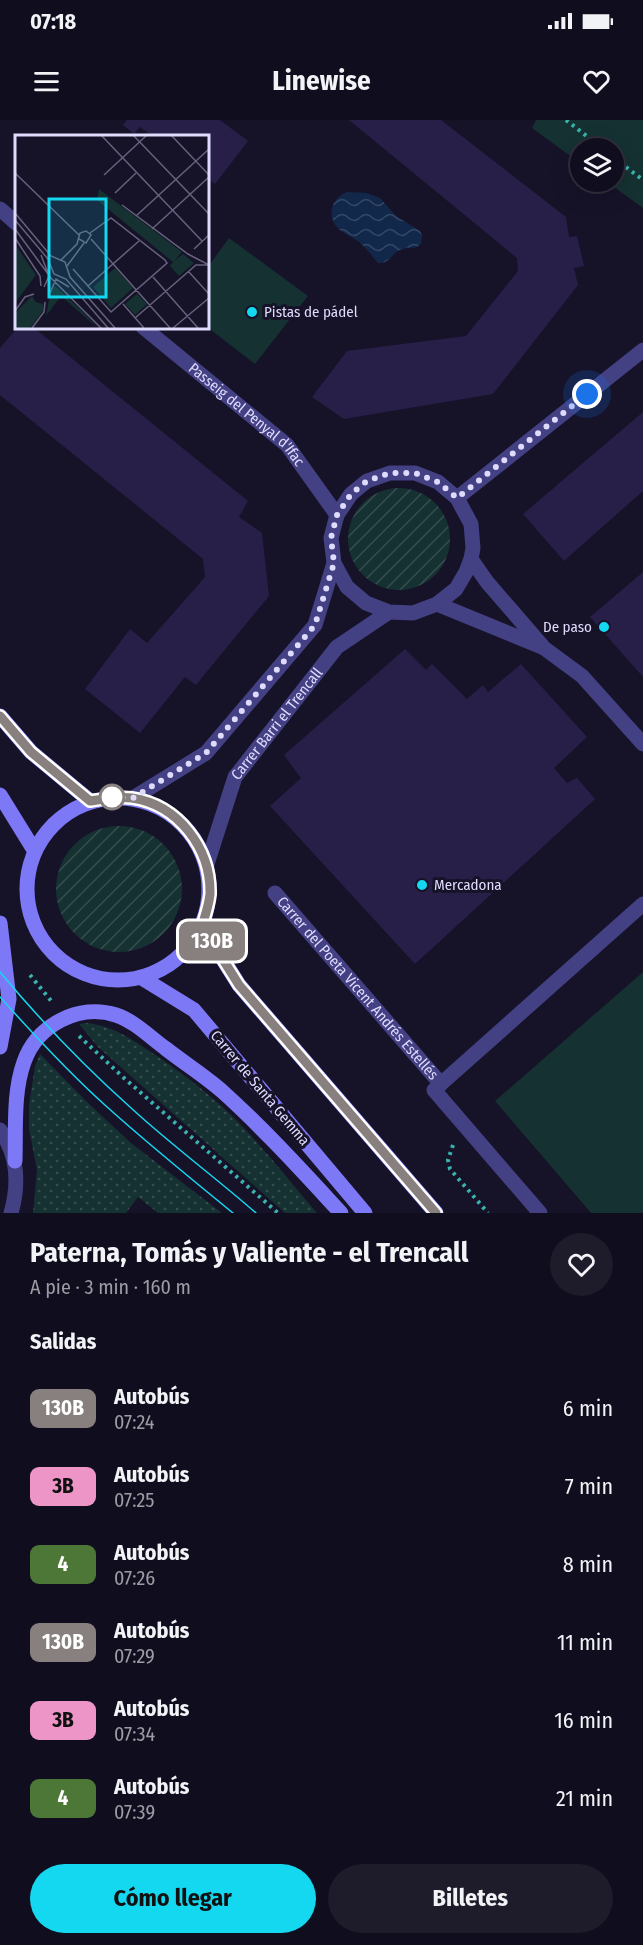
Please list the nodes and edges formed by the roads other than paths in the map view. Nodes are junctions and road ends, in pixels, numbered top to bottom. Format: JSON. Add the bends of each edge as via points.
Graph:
{"nodes":[{"id":1,"x":0,"y":209,"type":"edge"},
{"id":2,"x":15,"y":222,"type":"edge"},
{"id":3,"x":144,"y":328,"type":"edge"},
{"id":4,"x":643,"y":350,"type":"edge"},
{"id":5,"x":457,"y":498,"type":"junction"},
{"id":6,"x":337,"y":515,"type":"junction"},
{"id":7,"x":471,"y":559,"type":"junction"},
{"id":8,"x":334,"y":563,"type":"junction"},
{"id":9,"x":437,"y":604,"type":"junction"},
{"id":10,"x":389,"y":612,"type":"junction"},
{"id":11,"x":544,"y":648,"type":"junction"},
{"id":12,"x":0,"y":716,"type":"edge"},
{"id":13,"x":643,"y":744,"type":"edge"},
{"id":14,"x":0,"y":795,"type":"edge"},
{"id":15,"x":133,"y":798,"type":"junction"},
{"id":16,"x":90,"y":801,"type":"junction"},
{"id":17,"x":34,"y":850,"type":"junction"},
{"id":18,"x":207,"y":864,"type":"junction"},
{"id":19,"x":275,"y":893,"type":"dead end"},
{"id":20,"x":643,"y":903,"type":"edge"},
{"id":21,"x":0,"y":923,"type":"edge"},
{"id":22,"x":202,"y":926,"type":"junction"},
{"id":23,"x":141,"y":978,"type":"junction"},
{"id":24,"x":0,"y":1047,"type":"edge"},
{"id":25,"x":437,"y":1087,"type":"junction"},
{"id":26,"x":0,"y":1130,"type":"edge"},
{"id":27,"x":15,"y":1161,"type":"junction"},
{"id":28,"x":11,"y":1213,"type":"edge"},
{"id":29,"x":341,"y":1213,"type":"edge"},
{"id":30,"x":365,"y":1213,"type":"edge"},
{"id":31,"x":436,"y":1213,"type":"edge"},
{"id":32,"x":540,"y":1213,"type":"edge"}],
"edges":[{"from":1,"to":2,"type":"street"},
{"from":3,"to":6,"type":"street","name":"Passeig del Penyal d'Ifac","via":[[286,445]]},
{"from":4,"to":5,"type":"street"},
{"from":5,"to":6,"type":"street","via":[[438,482],[415,473],[390,473],[367,481],[351,494]]},
{"from":5,"to":7,"type":"street","via":[[471,524]]},
{"from":6,"to":8,"type":"street","via":[[331,538]]},
{"from":7,"to":9,"type":"street","via":[[456,589]]},
{"from":7,"to":11,"type":"street"},
{"from":8,"to":10,"type":"street","via":[[347,587],[366,603]]},
{"from":8,"to":15,"type":"street","via":[[315,625],[206,753]]},
{"from":9,"to":10,"type":"street","via":[[413,612]]},
{"from":9,"to":11,"type":"street"},
{"from":10,"to":18,"type":"street","name":"Carrer Barri el Trencall","via":[[337,647],[235,777]]},
{"from":11,"to":13,"type":"street","via":[[582,676]]},
{"from":12,"to":16,"type":"main road","via":[[31,752]]},
{"from":14,"to":17,"type":"main road"},
{"from":15,"to":16,"type":"main road"},
{"from":15,"to":18,"type":"main road","via":[[158,806],[180,821],[196,840]]},
{"from":16,"to":17,"type":"main road","via":[[67,812],[48,829]]},
{"from":17,"to":23,"type":"main road","via":[[26,878],[28,908],[38,936],[58,959],[83,974],[112,981]]},
{"from":18,"to":22,"type":"main road","via":[[210,896]]},
{"from":19,"to":25,"type":"street","name":"Carrer del Poeta Vicent Andrés Estellés"},
{"from":20,"to":25,"type":"street"},
{"from":21,"to":24,"type":"main road","via":[[9,999]]},
{"from":22,"to":23,"type":"main road","via":[[188,949],[167,967]]},
{"from":22,"to":31,"type":"main road","via":[[239,985]]},
{"from":23,"to":30,"type":"main road","name":"Carrer de Santa Gemma","via":[[194,1010]]},
{"from":25,"to":32,"type":"street","name":"Carrer del Poeta Vicent Andrés Estellés"},
{"from":26,"to":27,"type":"street"},
{"from":27,"to":28,"type":"street","via":[[16,1192]]},
{"from":27,"to":29,"type":"main road","via":[[17,1094],[31,1046],[58,1021],[77,1013],[97,1011],[117,1015],[133,1024],[221,1090]]}]}
